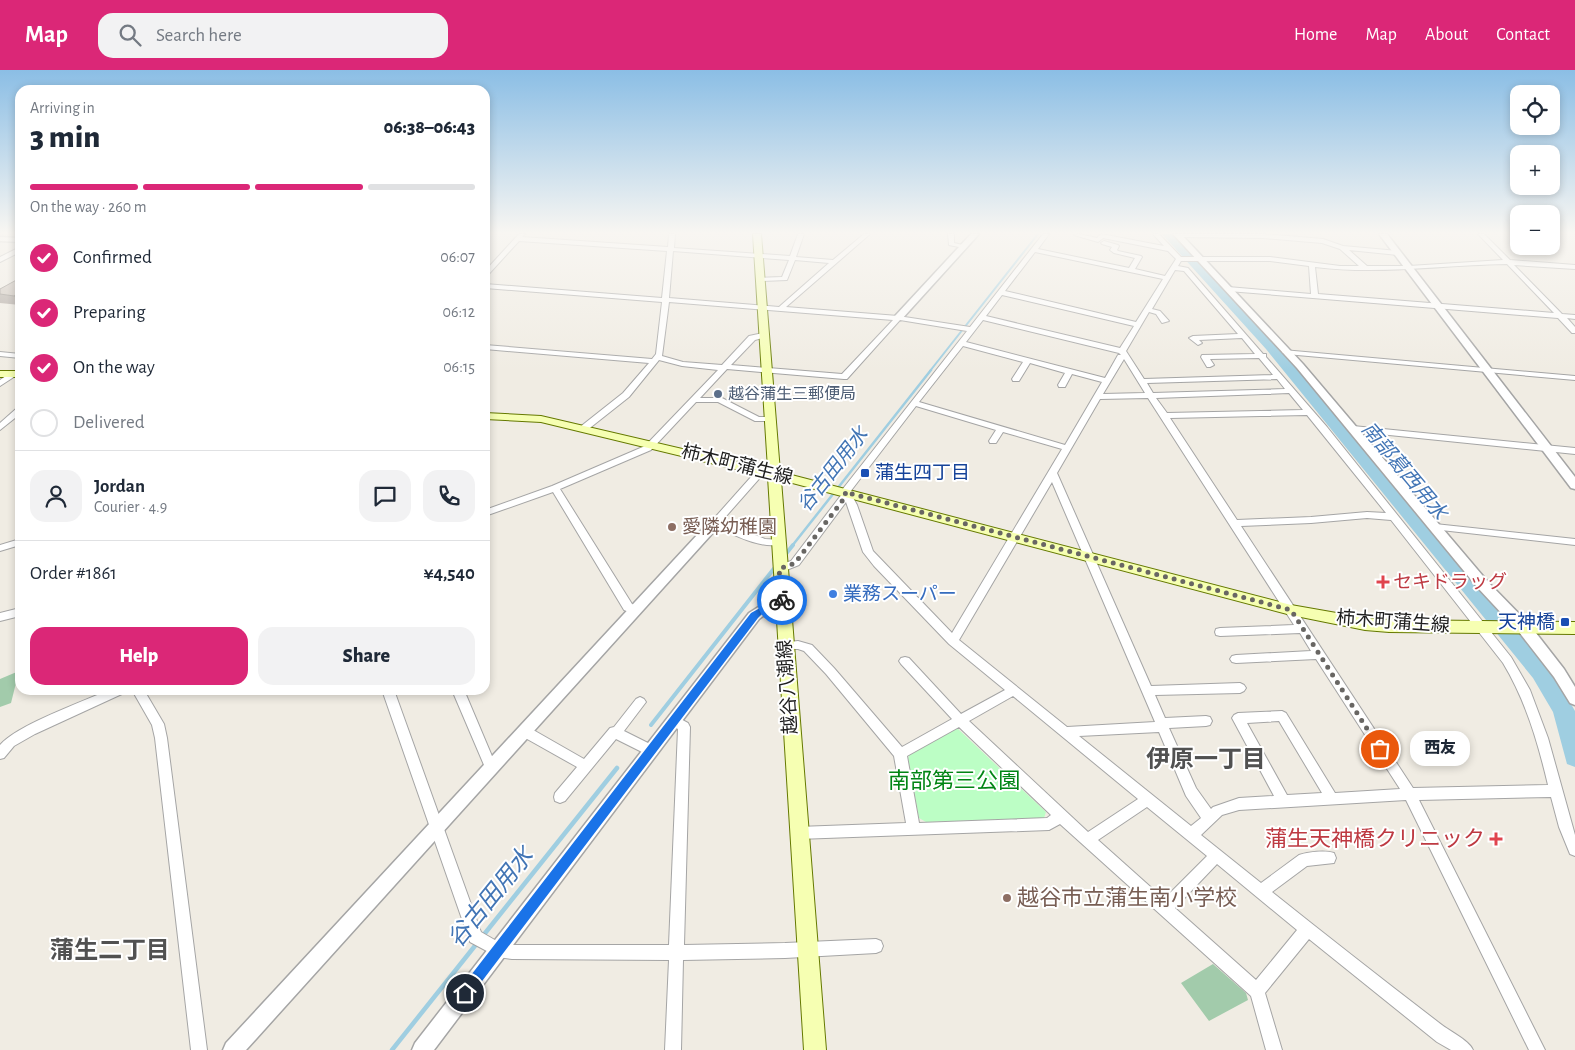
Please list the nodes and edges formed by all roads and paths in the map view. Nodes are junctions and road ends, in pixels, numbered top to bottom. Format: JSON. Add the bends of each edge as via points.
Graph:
{"nodes":[{"id":1,"x":760,"y":279,"type":"edge"},
{"id":2,"x":668,"y":280,"type":"edge"},
{"id":3,"x":814,"y":280,"type":"edge"},
{"id":4,"x":933,"y":280,"type":"edge"},
{"id":5,"x":1010,"y":280,"type":"edge"},
{"id":6,"x":1167,"y":280,"type":"edge"},
{"id":7,"x":1195,"y":280,"type":"edge"},
{"id":8,"x":1218,"y":280,"type":"edge"},
{"id":9,"x":1313,"y":280,"type":"edge"},
{"id":10,"x":1418,"y":280,"type":"edge"},
{"id":11,"x":1526,"y":280,"type":"edge"},
{"id":12,"x":490,"y":286,"type":"edge"},
{"id":13,"x":1228,"y":290,"type":"junction"},
{"id":14,"x":1000,"y":292,"type":"junction"},
{"id":15,"x":1315,"y":297,"type":"junction"},
{"id":16,"x":666,"y":300,"type":"junction"},
{"id":17,"x":762,"y":307,"type":"junction"},
{"id":18,"x":1439,"y":307,"type":"junction"},
{"id":19,"x":780,"y":309,"type":"junction"},
{"id":20,"x":1148,"y":310,"type":"junction"},
{"id":21,"x":1561,"y":316,"type":"junction"},
{"id":22,"x":981,"y":317,"type":"junction"},
{"id":23,"x":898,"y":318,"type":"junction"},
{"id":24,"x":1575,"y":318,"type":"edge"},
{"id":25,"x":1165,"y":321,"type":"dead end"},
{"id":26,"x":1138,"y":325,"type":"junction"},
{"id":27,"x":971,"y":329,"type":"junction"},
{"id":28,"x":1575,"y":332,"type":"edge"},
{"id":29,"x":764,"y":336,"type":"junction"},
{"id":30,"x":1245,"y":336,"type":"junction"},
{"id":31,"x":960,"y":343,"type":"junction"},
{"id":32,"x":1198,"y":344,"type":"dead end"},
{"id":33,"x":490,"y":347,"type":"edge"},
{"id":34,"x":1286,"y":352,"type":"junction"},
{"id":35,"x":1123,"y":353,"type":"junction"},
{"id":36,"x":0,"y":354,"type":"edge"},
{"id":37,"x":15,"y":356,"type":"edge"},
{"id":38,"x":1263,"y":356,"type":"junction"},
{"id":39,"x":656,"y":359,"type":"junction"},
{"id":40,"x":1028,"y":360,"type":"junction"},
{"id":41,"x":1210,"y":365,"type":"dead end"},
{"id":42,"x":0,"y":368,"type":"edge"},
{"id":43,"x":725,"y":368,"type":"junction"},
{"id":44,"x":766,"y":370,"type":"junction"},
{"id":45,"x":1487,"y":370,"type":"junction"},
{"id":46,"x":1070,"y":371,"type":"junction"},
{"id":47,"x":15,"y":372,"type":"edge"},
{"id":48,"x":15,"y":373,"type":"edge"},
{"id":49,"x":0,"y":374,"type":"edge"},
{"id":50,"x":15,"y":375,"type":"edge"},
{"id":51,"x":1280,"y":377,"type":"junction"},
{"id":52,"x":1575,"y":378,"type":"edge"},
{"id":53,"x":1016,"y":379,"type":"dead end"},
{"id":54,"x":1106,"y":381,"type":"junction"},
{"id":55,"x":1143,"y":381,"type":"junction"},
{"id":56,"x":0,"y":384,"type":"edge"},
{"id":57,"x":1062,"y":385,"type":"dead end"},
{"id":58,"x":1292,"y":390,"type":"junction"},
{"id":59,"x":1152,"y":395,"type":"junction"},
{"id":60,"x":1096,"y":397,"type":"junction"},
{"id":61,"x":693,"y":400,"type":"junction"},
{"id":62,"x":914,"y":403,"type":"junction"},
{"id":63,"x":1310,"y":412,"type":"junction"},
{"id":64,"x":15,"y":414,"type":"edge"},
{"id":65,"x":490,"y":416,"type":"edge"},
{"id":66,"x":1165,"y":416,"type":"junction"},
{"id":67,"x":770,"y":420,"type":"junction"},
{"id":68,"x":0,"y":427,"type":"edge"},
{"id":69,"x":1001,"y":428,"type":"junction"},
{"id":70,"x":583,"y":429,"type":"junction"},
{"id":71,"x":1353,"y":429,"type":"junction"},
{"id":72,"x":994,"y":441,"type":"dead end"},
{"id":73,"x":652,"y":444,"type":"junction"},
{"id":74,"x":1068,"y":448,"type":"junction"},
{"id":75,"x":1547,"y":448,"type":"junction"},
{"id":76,"x":1575,"y":451,"type":"edge"},
{"id":77,"x":767,"y":472,"type":"junction"},
{"id":78,"x":1052,"y":472,"type":"junction"},
{"id":79,"x":1575,"y":485,"type":"edge"},
{"id":80,"x":554,"y":488,"type":"junction"},
{"id":81,"x":846,"y":494,"type":"junction"},
{"id":82,"x":490,"y":511,"type":"edge"},
{"id":83,"x":1394,"y":517,"type":"junction"},
{"id":84,"x":715,"y":523,"type":"junction"},
{"id":85,"x":1235,"y":523,"type":"junction"},
{"id":86,"x":1435,"y":527,"type":"junction"},
{"id":87,"x":1014,"y":537,"type":"junction"},
{"id":88,"x":778,"y":542,"type":"junction"},
{"id":89,"x":1575,"y":542,"type":"edge"},
{"id":90,"x":15,"y":544,"type":"edge"},
{"id":91,"x":0,"y":548,"type":"edge"},
{"id":92,"x":1091,"y":558,"type":"junction"},
{"id":93,"x":779,"y":569,"type":"junction"},
{"id":94,"x":782,"y":609,"type":"junction"},
{"id":95,"x":634,"y":610,"type":"junction"},
{"id":96,"x":1291,"y":610,"type":"junction"},
{"id":97,"x":15,"y":613,"type":"edge"},
{"id":98,"x":0,"y":617,"type":"edge"},
{"id":99,"x":1302,"y":628,"type":"junction"},
{"id":100,"x":1484,"y":628,"type":"junction"},
{"id":101,"x":1521,"y":628,"type":"junction"},
{"id":102,"x":1575,"y":628,"type":"edge"},
{"id":103,"x":1220,"y":632,"type":"dead end"},
{"id":104,"x":953,"y":641,"type":"junction"},
{"id":105,"x":785,"y":646,"type":"junction"},
{"id":106,"x":1319,"y":655,"type":"junction"},
{"id":107,"x":1236,"y":659,"type":"dead end"},
{"id":108,"x":904,"y":661,"type":"dead end"},
{"id":109,"x":1240,"y":688,"type":"dead end"},
{"id":110,"x":1012,"y":691,"type":"junction"},
{"id":111,"x":1148,"y":691,"type":"junction"},
{"id":112,"x":109,"y":695,"type":"edge"},
{"id":113,"x":141,"y":695,"type":"edge"},
{"id":114,"x":390,"y":695,"type":"edge"},
{"id":115,"x":460,"y":695,"type":"edge"},
{"id":116,"x":1575,"y":699,"type":"edge"},
{"id":117,"x":640,"y":702,"type":"dead end"},
{"id":118,"x":960,"y":720,"type":"junction"},
{"id":119,"x":675,"y":721,"type":"junction"},
{"id":120,"x":1206,"y":721,"type":"dead end"},
{"id":121,"x":1162,"y":725,"type":"junction"},
{"id":122,"x":524,"y":731,"type":"junction"},
{"id":123,"x":1066,"y":732,"type":"junction"},
{"id":124,"x":616,"y":733,"type":"junction"},
{"id":125,"x":652,"y":751,"type":"junction"},
{"id":126,"x":0,"y":754,"type":"edge"},
{"id":127,"x":900,"y":754,"type":"junction"},
{"id":128,"x":586,"y":766,"type":"junction"},
{"id":129,"x":491,"y":768,"type":"junction"},
{"id":130,"x":1556,"y":791,"type":"junction"},
{"id":131,"x":1410,"y":794,"type":"junction"},
{"id":132,"x":560,"y":797,"type":"dead end"},
{"id":133,"x":1332,"y":799,"type":"junction"},
{"id":134,"x":1147,"y":800,"type":"junction"},
{"id":135,"x":1284,"y":802,"type":"junction"},
{"id":136,"x":1061,"y":816,"type":"junction"},
{"id":137,"x":1209,"y":818,"type":"junction"},
{"id":138,"x":437,"y":826,"type":"junction"},
{"id":139,"x":913,"y":828,"type":"junction"},
{"id":140,"x":798,"y":833,"type":"junction"},
{"id":141,"x":1191,"y":835,"type":"junction"},
{"id":142,"x":1087,"y":840,"type":"junction"},
{"id":143,"x":1575,"y":850,"type":"edge"},
{"id":144,"x":1216,"y":856,"type":"junction"},
{"id":145,"x":1329,"y":858,"type":"dead end"},
{"id":146,"x":1261,"y":892,"type":"junction"},
{"id":147,"x":1164,"y":909,"type":"junction"},
{"id":148,"x":1307,"y":930,"type":"junction"},
{"id":149,"x":876,"y":946,"type":"dead end"},
{"id":150,"x":498,"y":950,"type":"junction"},
{"id":151,"x":808,"y":950,"type":"junction"},
{"id":152,"x":677,"y":953,"type":"junction"},
{"id":153,"x":1257,"y":991,"type":"junction"},
{"id":154,"x":199,"y":1050,"type":"edge"},
{"id":155,"x":233,"y":1050,"type":"edge"},
{"id":156,"x":422,"y":1050,"type":"edge"},
{"id":157,"x":673,"y":1050,"type":"edge"},
{"id":158,"x":815,"y":1050,"type":"edge"},
{"id":159,"x":1274,"y":1050,"type":"edge"},
{"id":160,"x":1465,"y":1050,"type":"edge"},
{"id":161,"x":1537,"y":1050,"type":"edge"}],
"edges":[{"from":1,"to":17,"type":"main road","name":"越谷八潮線"},
{"from":2,"to":16,"type":"street"},
{"from":3,"to":19,"type":"street"},
{"from":4,"to":23,"type":"street"},
{"from":5,"to":14,"type":"street"},
{"from":6,"to":20,"type":"street"},
{"from":7,"to":30,"type":"street"},
{"from":8,"to":13,"type":"street"},
{"from":9,"to":15,"type":"street"},
{"from":10,"to":18,"type":"street"},
{"from":11,"to":21,"type":"street"},
{"from":12,"to":16,"type":"street"},
{"from":13,"to":15,"type":"street"},
{"from":13,"to":34,"type":"street"},
{"from":14,"to":22,"type":"street"},
{"from":14,"to":26,"type":"street"},
{"from":15,"to":18,"type":"street"},
{"from":16,"to":17,"type":"street"},
{"from":16,"to":39,"type":"street","via":[[660,354]]},
{"from":17,"to":19,"type":"street"},
{"from":17,"to":29,"type":"main road","name":"越谷八潮線"},
{"from":18,"to":21,"type":"street"},
{"from":18,"to":45,"type":"street"},
{"from":19,"to":23,"type":"street"},
{"from":20,"to":25,"type":"street","via":[[1158,312]]},
{"from":20,"to":26,"type":"street"},
{"from":21,"to":24,"type":"street"},
{"from":21,"to":28,"type":"street"},
{"from":22,"to":27,"type":"street"},
{"from":22,"to":35,"type":"street"},
{"from":23,"to":27,"type":"street"},
{"from":23,"to":44,"type":"street","via":[[844,377]]},
{"from":26,"to":35,"type":"street"},
{"from":27,"to":31,"type":"street"},
{"from":29,"to":43,"type":"street","via":[[752,338]]},
{"from":29,"to":44,"type":"main road","name":"越谷八潮線"},
{"from":30,"to":32,"type":"street","via":[[1193,338]]},
{"from":30,"to":38,"type":"street"},
{"from":31,"to":40,"type":"street"},
{"from":31,"to":62,"type":"street"},
{"from":33,"to":39,"type":"street"},
{"from":34,"to":45,"type":"street"},
{"from":34,"to":71,"type":"street"},
{"from":35,"to":54,"type":"street"},
{"from":35,"to":55,"type":"street"},
{"from":36,"to":37,"type":"street"},
{"from":38,"to":41,"type":"street","via":[[1205,357]]},
{"from":38,"to":51,"type":"street"},
{"from":39,"to":43,"type":"street"},
{"from":39,"to":70,"type":"street","via":[[626,395]]},
{"from":40,"to":46,"type":"street"},
{"from":40,"to":53,"type":"street"},
{"from":42,"to":47,"type":"main road"},
{"from":43,"to":44,"type":"street"},
{"from":43,"to":61,"type":"street"},
{"from":44,"to":67,"type":"main road","name":"越谷八潮線"},
{"from":45,"to":52,"type":"street"},
{"from":45,"to":75,"type":"street"},
{"from":46,"to":54,"type":"street"},
{"from":46,"to":57,"type":"street"},
{"from":48,"to":49,"type":"main road"},
{"from":50,"to":56,"type":"street"},
{"from":51,"to":55,"type":"street"},
{"from":51,"to":58,"type":"street"},
{"from":54,"to":60,"type":"street"},
{"from":55,"to":59,"type":"street"},
{"from":58,"to":59,"type":"street"},
{"from":58,"to":63,"type":"street"},
{"from":59,"to":60,"type":"street"},
{"from":59,"to":66,"type":"street"},
{"from":60,"to":74,"type":"street"},
{"from":61,"to":67,"type":"street","via":[[718,400],[758,419]]},
{"from":61,"to":73,"type":"street"},
{"from":62,"to":69,"type":"street"},
{"from":62,"to":81,"type":"street"},
{"from":63,"to":66,"type":"street"},
{"from":63,"to":83,"type":"street"},
{"from":64,"to":68,"type":"street"},
{"from":65,"to":70,"type":"main road","name":"柿木町蒲生線","via":[[529,418]]},
{"from":66,"to":85,"type":"street"},
{"from":67,"to":77,"type":"main road","name":"越谷八潮線"},
{"from":69,"to":72,"type":"street"},
{"from":69,"to":74,"type":"street"},
{"from":70,"to":73,"type":"main road","name":"柿木町蒲生線"},
{"from":71,"to":75,"type":"street"},
{"from":71,"to":86,"type":"street"},
{"from":73,"to":77,"type":"main road","name":"柿木町蒲生線"},
{"from":73,"to":80,"type":"street"},
{"from":74,"to":78,"type":"street"},
{"from":75,"to":76,"type":"street"},
{"from":75,"to":79,"type":"street"},
{"from":77,"to":81,"type":"main road","name":"柿木町蒲生線"},
{"from":77,"to":84,"type":"street"},
{"from":77,"to":88,"type":"main road","name":"越谷八潮線"},
{"from":78,"to":87,"type":"street"},
{"from":78,"to":92,"type":"street"},
{"from":80,"to":82,"type":"street"},
{"from":80,"to":95,"type":"street","via":[[628,607]]},
{"from":81,"to":87,"type":"main road","name":"柿木町蒲生線"},
{"from":81,"to":93,"type":"street","via":[[795,563]]},
{"from":81,"to":104,"type":"street","via":[[868,552]]},
{"from":83,"to":85,"type":"street","via":[[1367,515]]},
{"from":83,"to":100,"type":"street"},
{"from":84,"to":88,"type":"street","via":[[764,542]]},
{"from":84,"to":95,"type":"street"},
{"from":85,"to":96,"type":"street"},
{"from":86,"to":89,"type":"street"},
{"from":86,"to":101,"type":"street"},
{"from":87,"to":92,"type":"main road","name":"柿木町蒲生線"},
{"from":87,"to":104,"type":"street"},
{"from":88,"to":93,"type":"main road","name":"越谷八潮線"},
{"from":90,"to":91,"type":"street"},
{"from":92,"to":96,"type":"main road","name":"柿木町蒲生線"},
{"from":92,"to":111,"type":"street"},
{"from":93,"to":94,"type":"main road","name":"越谷八潮線"},
{"from":94,"to":105,"type":"main road","name":"越谷八潮線"},
{"from":94,"to":119,"type":"street","via":[[754,616]]},
{"from":95,"to":122,"type":"street"},
{"from":96,"to":99,"type":"street"},
{"from":96,"to":100,"type":"main road","name":"柿木町蒲生線","via":[[1365,624]]},
{"from":97,"to":98,"type":"street"},
{"from":99,"to":103,"type":"street"},
{"from":99,"to":106,"type":"street"},
{"from":100,"to":101,"type":"main road","name":"柿木町蒲生線"},
{"from":100,"to":130,"type":"street","via":[[1523,688],[1540,729]]},
{"from":101,"to":102,"type":"main road","name":"柿木町蒲生線"},
{"from":101,"to":116,"type":"street","via":[[1559,673]]},
{"from":104,"to":110,"type":"street"},
{"from":105,"to":127,"type":"street","via":[[808,648]]},
{"from":105,"to":140,"type":"main road","name":"越谷八潮線"},
{"from":106,"to":107,"type":"street"},
{"from":106,"to":131,"type":"street"},
{"from":108,"to":118,"type":"street"},
{"from":109,"to":111,"type":"street"},
{"from":110,"to":118,"type":"street"},
{"from":110,"to":123,"type":"street"},
{"from":111,"to":121,"type":"street"},
{"from":112,"to":126,"type":"street","via":[[31,730],[10,742]]},
{"from":113,"to":154,"type":"street","via":[[158,724],[161,738]]},
{"from":114,"to":138,"type":"street"},
{"from":115,"to":129,"type":"street"},
{"from":117,"to":124,"type":"street"},
{"from":118,"to":127,"type":"street"},
{"from":118,"to":136,"type":"street"},
{"from":119,"to":125,"type":"street"},
{"from":119,"to":152,"type":"street","via":[[684,727]]},
{"from":120,"to":121,"type":"street"},
{"from":121,"to":123,"type":"street"},
{"from":121,"to":137,"type":"street","via":[[1192,792]]},
{"from":122,"to":128,"type":"street"},
{"from":122,"to":129,"type":"street"},
{"from":123,"to":134,"type":"street"},
{"from":124,"to":125,"type":"street"},
{"from":124,"to":128,"type":"street"},
{"from":125,"to":150,"type":"street"},
{"from":127,"to":139,"type":"street"},
{"from":128,"to":132,"type":"street"},
{"from":129,"to":138,"type":"street"},
{"from":130,"to":131,"type":"street"},
{"from":130,"to":143,"type":"street","via":[[1564,824]]},
{"from":131,"to":133,"type":"street"},
{"from":131,"to":161,"type":"street"},
{"from":133,"to":135,"type":"street"},
{"from":133,"to":135,"type":"street","via":[[1282,716],[1238,718]]},
{"from":134,"to":141,"type":"street"},
{"from":134,"to":142,"type":"street"},
{"from":135,"to":137,"type":"street","via":[[1239,804],[1218,811]]},
{"from":136,"to":139,"type":"street","via":[[1049,824]]},
{"from":136,"to":142,"type":"street"},
{"from":137,"to":141,"type":"street"},
{"from":138,"to":150,"type":"street","via":[[475,937]]},
{"from":138,"to":155,"type":"street"},
{"from":139,"to":140,"type":"street"},
{"from":140,"to":151,"type":"main road","name":"越谷八潮線"},
{"from":141,"to":144,"type":"street"},
{"from":142,"to":147,"type":"street"},
{"from":144,"to":146,"type":"street"},
{"from":144,"to":147,"type":"street"},
{"from":145,"to":146,"type":"street","via":[[1304,860]]},
{"from":146,"to":148,"type":"street"},
{"from":147,"to":153,"type":"street"},
{"from":148,"to":153,"type":"street"},
{"from":148,"to":160,"type":"street"},
{"from":149,"to":151,"type":"street"},
{"from":150,"to":152,"type":"street"},
{"from":150,"to":156,"type":"street"},
{"from":151,"to":152,"type":"street"},
{"from":151,"to":158,"type":"main road","name":"越谷八潮線"},
{"from":152,"to":157,"type":"street"},
{"from":153,"to":159,"type":"street"}]}
